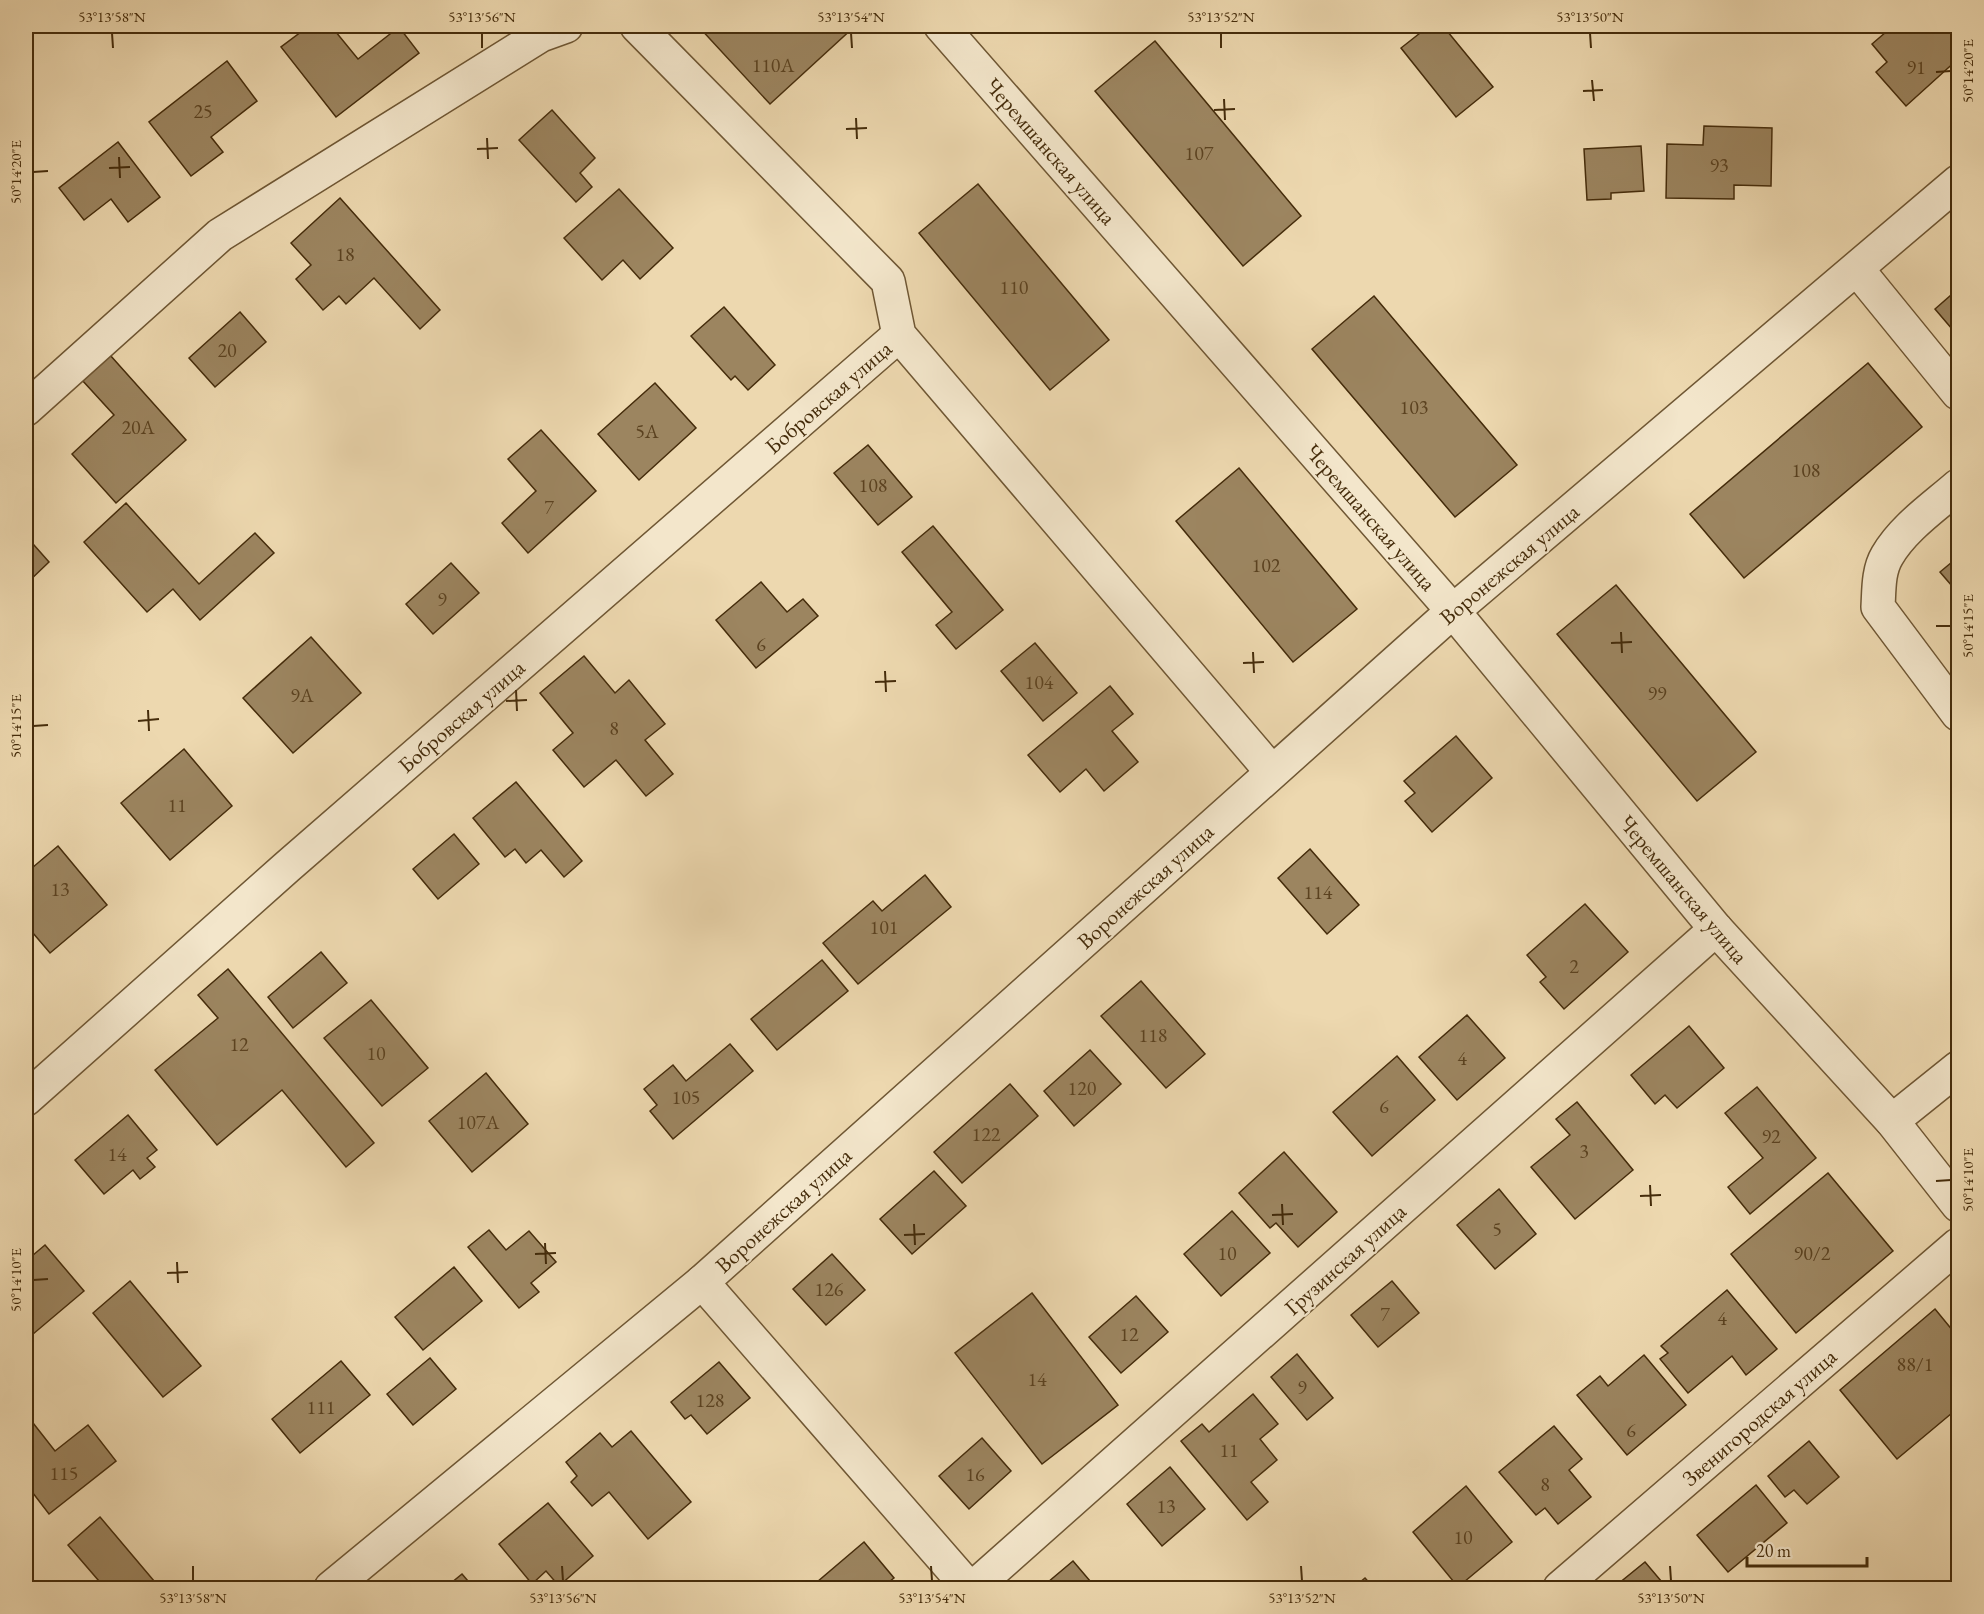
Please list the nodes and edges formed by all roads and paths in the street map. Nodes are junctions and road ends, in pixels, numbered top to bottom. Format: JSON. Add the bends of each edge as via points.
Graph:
{"nodes":[{"id":1,"x":566,"y":26,"type":"edge"},
{"id":2,"x":637,"y":26,"type":"edge"},
{"id":3,"x":941,"y":26,"type":"edge"},
{"id":4,"x":1959,"y":182,"type":"edge"},
{"id":5,"x":1857,"y":269,"type":"junction"},
{"id":6,"x":899,"y":335,"type":"junction"},
{"id":7,"x":1959,"y":393,"type":"edge"},
{"id":8,"x":26,"y":409,"type":"edge"},
{"id":9,"x":1959,"y":486,"type":"edge"},
{"id":10,"x":1453,"y":611,"type":"junction"},
{"id":11,"x":1959,"y":714,"type":"edge"},
{"id":12,"x":1272,"y":772,"type":"junction"},
{"id":13,"x":1716,"y":929,"type":"junction"},
{"id":14,"x":1959,"y":1068,"type":"edge"},
{"id":15,"x":26,"y":1099,"type":"edge"},
{"id":16,"x":1892,"y":1121,"type":"junction"},
{"id":17,"x":1959,"y":1205,"type":"edge"},
{"id":18,"x":1959,"y":1245,"type":"edge"},
{"id":19,"x":702,"y":1282,"type":"junction"},
{"id":20,"x":332,"y":1588,"type":"edge"},
{"id":21,"x":971,"y":1588,"type":"edge"},
{"id":22,"x":1560,"y":1588,"type":"edge"}],
"edges":[{"from":1,"to":8,"type":"street","via":[[541,35],[220,235]]},
{"from":2,"to":6,"type":"street","via":[[888,281]]},
{"from":3,"to":10,"type":"street","name":"Черемшанская улица"},
{"from":4,"to":5,"type":"street","name":"Воронежская улица"},
{"from":5,"to":7,"type":"street"},
{"from":5,"to":10,"type":"street","name":"Воронежская улица"},
{"from":6,"to":12,"type":"street"},
{"from":6,"to":15,"type":"street","name":"Бобровская улица"},
{"from":9,"to":11,"type":"street","via":[[1917,522],[1886,557],[1878,608]]},
{"from":10,"to":12,"type":"street","name":"Воронежская улица"},
{"from":10,"to":13,"type":"street","name":"Черемшанская улица"},
{"from":12,"to":19,"type":"street","name":"Воронежская улица"},
{"from":13,"to":16,"type":"street","name":"Черемшанская улица"},
{"from":13,"to":21,"type":"street","name":"Грузинская улица"},
{"from":14,"to":16,"type":"street"},
{"from":16,"to":17,"type":"street","name":"Черемшанская улица"},
{"from":18,"to":22,"type":"street","name":"Звенигородская улица"},
{"from":19,"to":20,"type":"street","name":"Воронежская улица"},
{"from":19,"to":21,"type":"street"}]}
